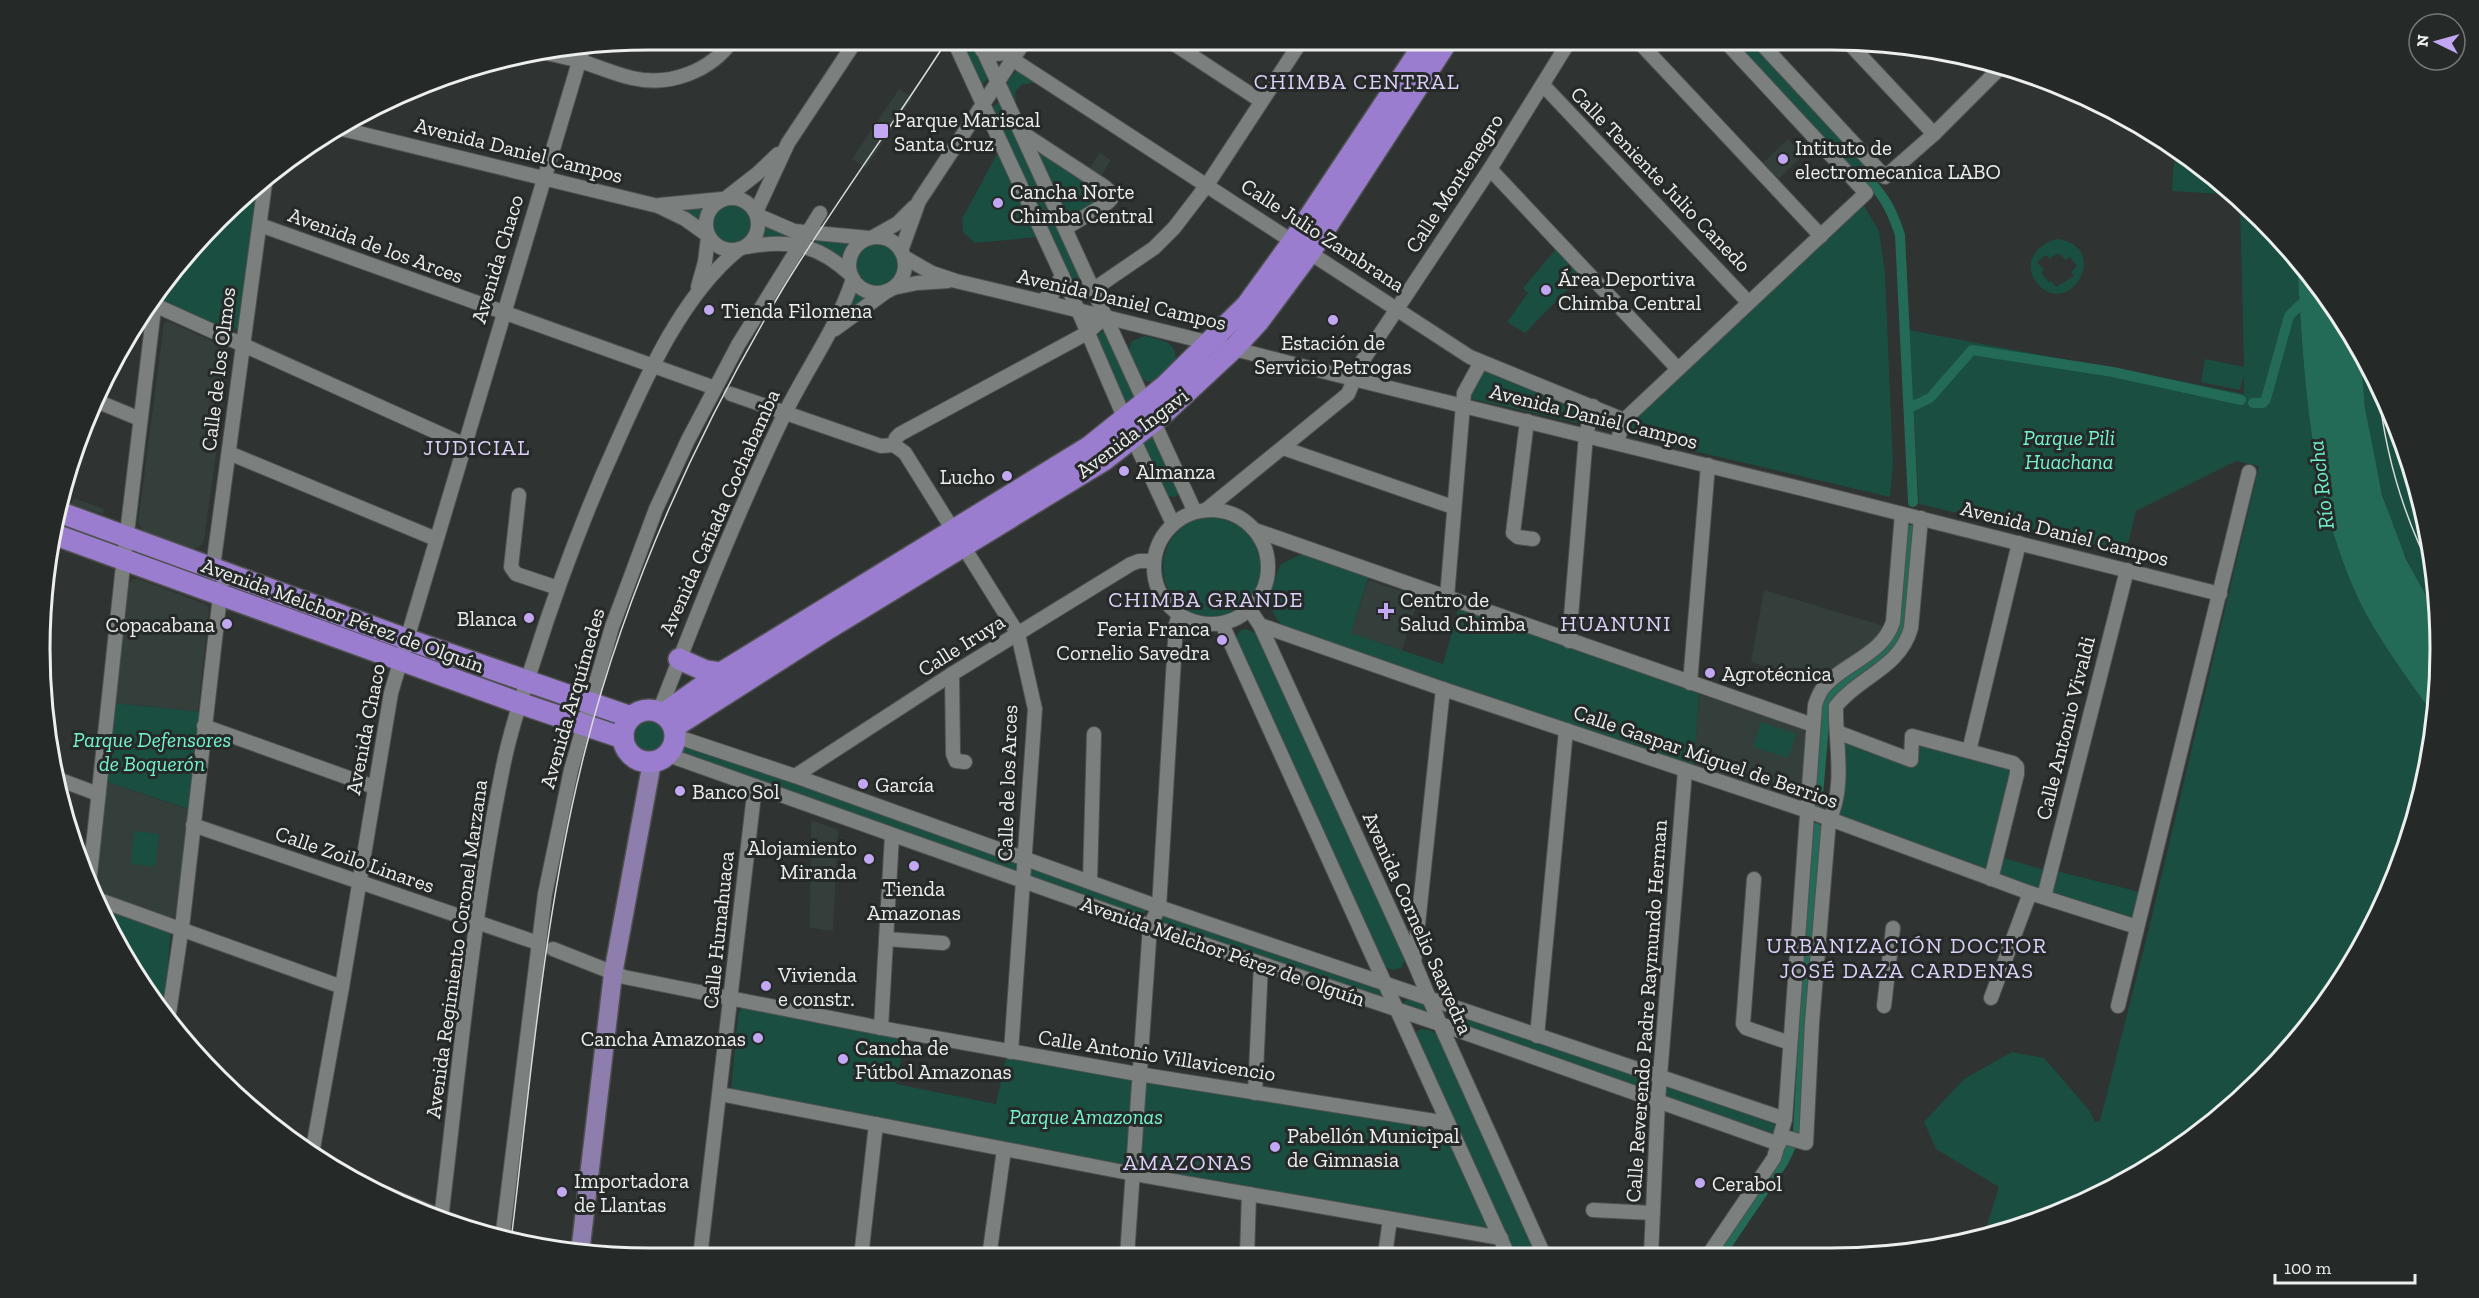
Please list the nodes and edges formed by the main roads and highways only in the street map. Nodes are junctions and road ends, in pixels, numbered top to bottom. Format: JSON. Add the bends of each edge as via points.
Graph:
{"nodes":[{"id":1,"x":1420,"y":50,"type":"edge"},
{"id":2,"x":1441,"y":50,"type":"edge"},
{"id":3,"x":1302,"y":246,"type":"junction"},
{"id":4,"x":1150,"y":411,"type":"junction"},
{"id":5,"x":65,"y":514,"type":"edge"},
{"id":6,"x":60,"y":537,"type":"edge"},
{"id":7,"x":958,"y":537,"type":"junction"},
{"id":8,"x":403,"y":649,"type":"junction"},
{"id":9,"x":679,"y":659,"type":"road end"},
{"id":10,"x":721,"y":673,"type":"junction"},
{"id":11,"x":631,"y":717,"type":"junction"},
{"id":12,"x":623,"y":738,"type":"junction"},
{"id":13,"x":662,"y":738,"type":"junction"},
{"id":14,"x":608,"y":972,"type":"junction"},
{"id":15,"x":571,"y":1243,"type":"edge"},
{"id":16,"x":581,"y":1244,"type":"edge"}],
"edges":[{"from":1,"to":3,"type":"highway","name":"Avenida Ingavi"},
{"from":2,"to":3,"type":"highway","name":"Avenida Ingavi"},
{"from":3,"to":4,"type":"highway","name":"Avenida Ingavi"},
{"from":3,"to":4,"type":"highway","name":"Avenida Ingavi","via":[[1258,322],[1235,347]]},
{"from":4,"to":7,"type":"highway","name":"Avenida Ingavi","via":[[1129,429],[1089,447]]},
{"from":5,"to":8,"type":"highway","name":"Avenida Melchor Pérez de Olguín","via":[[218,569]]},
{"from":6,"to":8,"type":"highway","name":"Avenida Melchor Pérez de Olguín","via":[[220,594]]},
{"from":7,"to":10,"type":"highway","name":"Avenida Ingavi"},
{"from":7,"to":13,"type":"highway","name":"Avenida Ingavi"},
{"from":8,"to":11,"type":"highway","name":"Avenida Melchor Pérez de Olguín","via":[[527,681]]},
{"from":8,"to":12,"type":"highway","name":"Avenida Melchor Pérez de Olguín","via":[[519,703]]},
{"from":9,"to":10,"type":"highway"},
{"from":10,"to":13,"type":"highway","name":"Avenida Ingavi"},
{"from":11,"to":12,"type":"highway","via":[[624,726]]},
{"from":11,"to":13,"type":"highway","via":[[647,710]]},
{"from":12,"to":13,"type":"highway","via":[[627,751]]},
{"from":13,"to":14,"type":"main road","name":"Avenida Cañada Cochabamba"},
{"from":14,"to":15,"type":"main road","name":"Avenida Cañada Cochabamba"},
{"from":14,"to":16,"type":"main road","name":"Avenida Cañada Cochabamba"}]}
